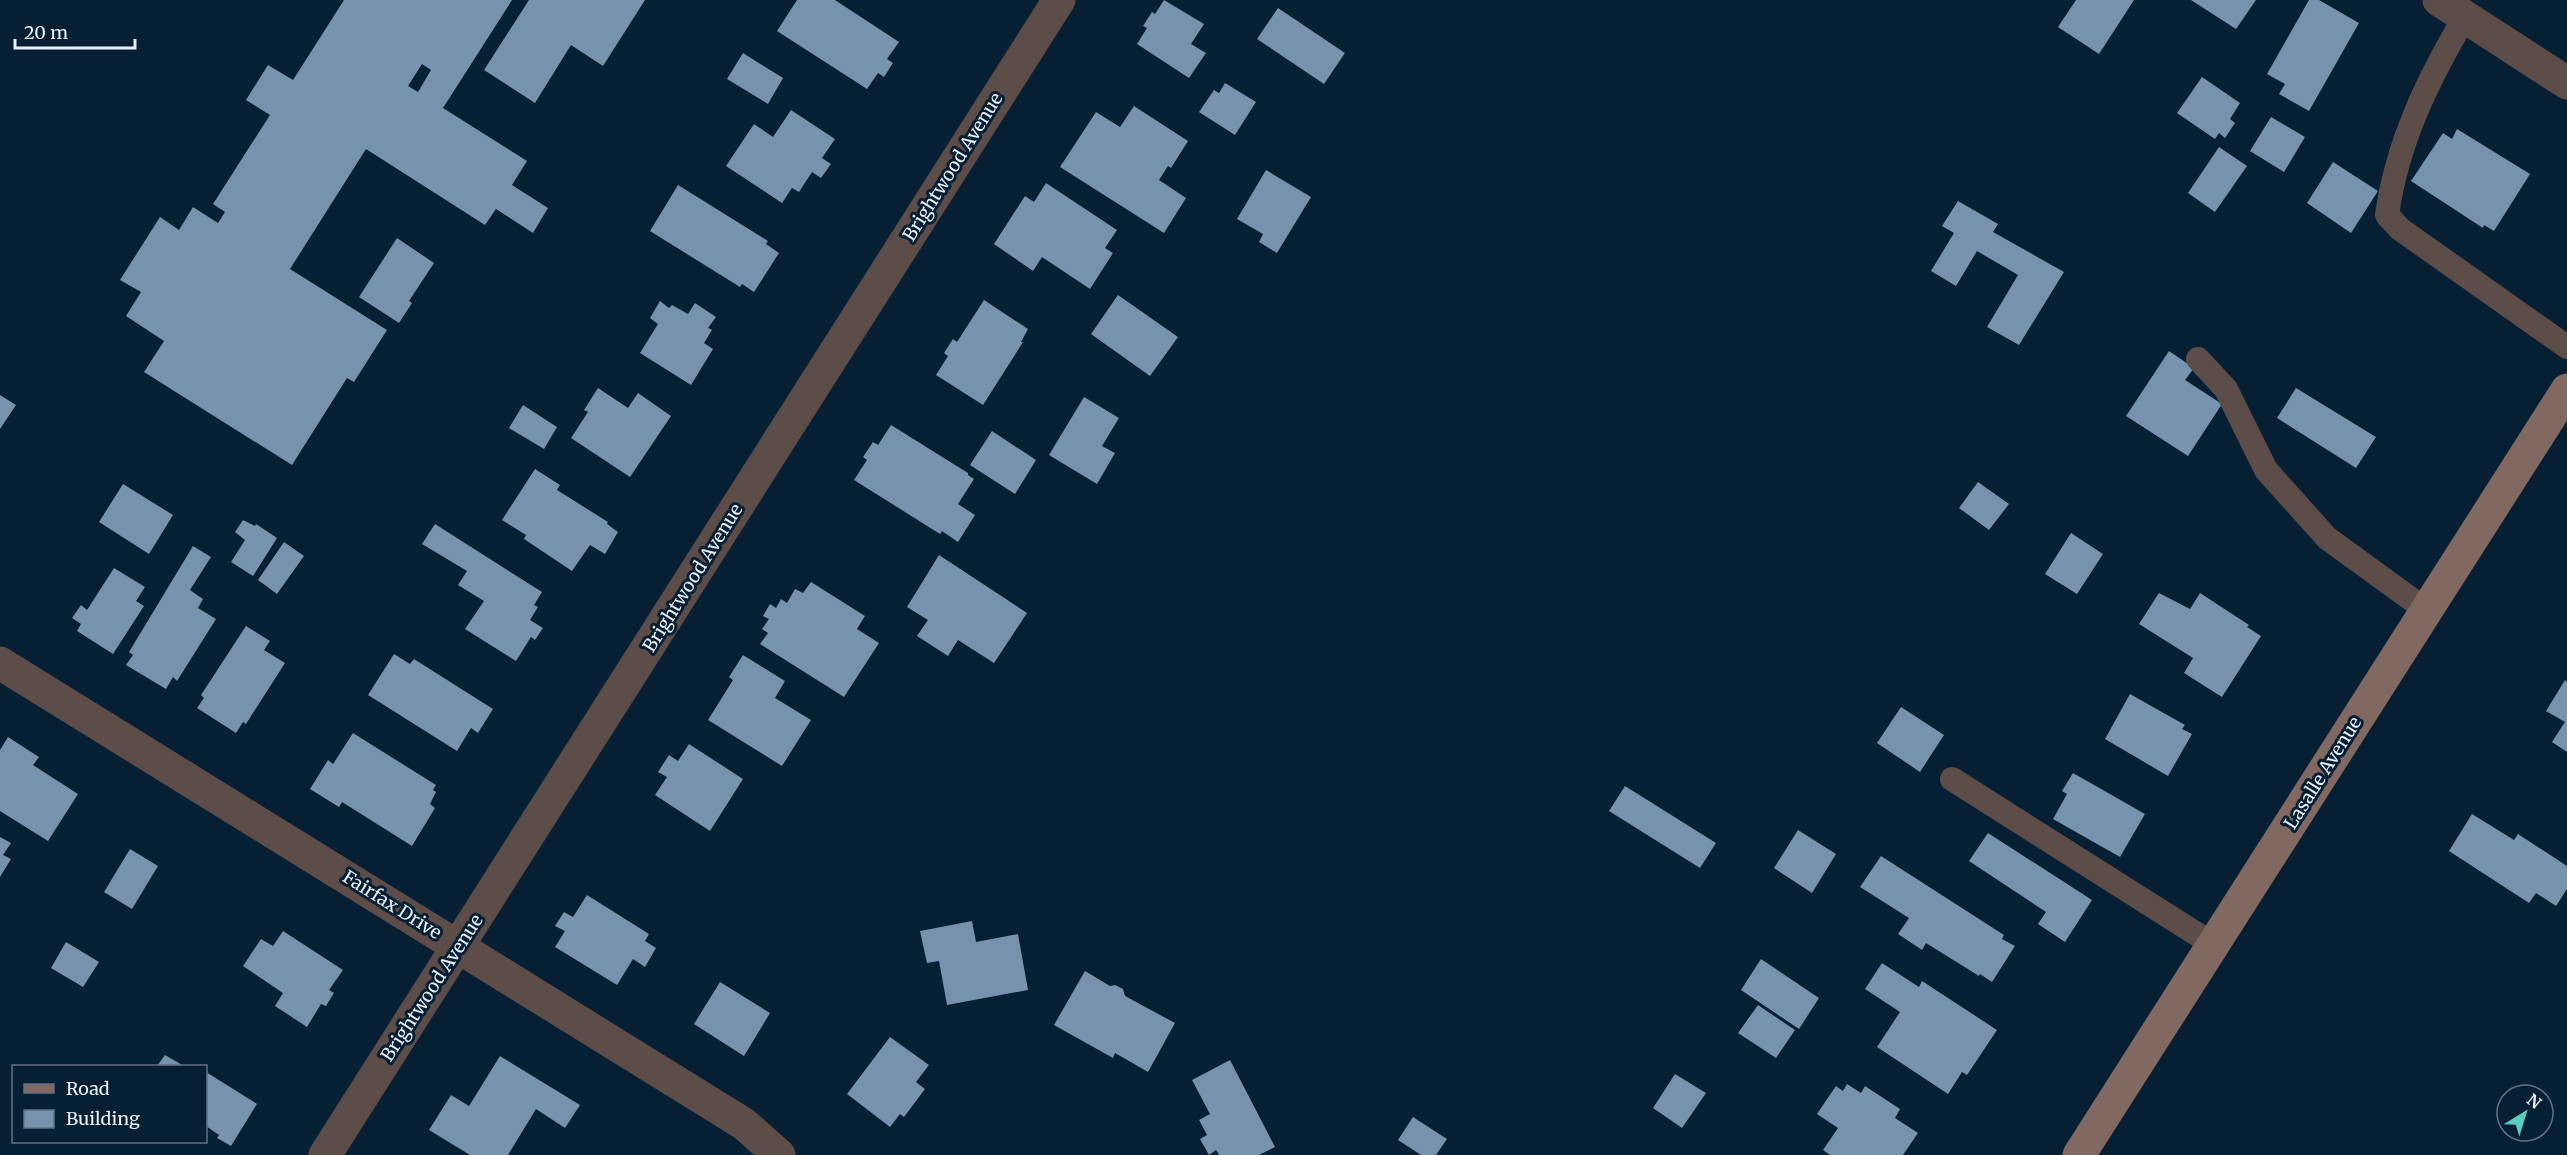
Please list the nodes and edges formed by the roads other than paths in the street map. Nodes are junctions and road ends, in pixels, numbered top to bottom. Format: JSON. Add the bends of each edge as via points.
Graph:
{"nodes":[{"id":1,"x":1059,"y":0,"type":"edge"},
{"id":2,"x":2452,"y":8,"type":"edge"},
{"id":3,"x":2567,"y":83,"type":"edge"},
{"id":4,"x":2567,"y":347,"type":"edge"},
{"id":5,"x":2198,"y":359,"type":"dead end"},
{"id":6,"x":2567,"y":390,"type":"edge"},
{"id":7,"x":2426,"y":610,"type":"junction"},
{"id":8,"x":0,"y":663,"type":"edge"},
{"id":9,"x":1952,"y":779,"type":"dead end"},
{"id":10,"x":2214,"y":945,"type":"junction"},
{"id":11,"x":459,"y":947,"type":"junction"},
{"id":12,"x":325,"y":1155,"type":"edge"},
{"id":13,"x":779,"y":1155,"type":"edge"},
{"id":14,"x":2079,"y":1155,"type":"edge"}],
"edges":[{"from":1,"to":11,"type":"street","name":"Brightwood Avenue"},
{"from":2,"to":3,"type":"street"},
{"from":2,"to":4,"type":"lane","via":[[2439,60],[2404,138],[2387,215],[2400,229]]},
{"from":5,"to":7,"type":"lane","via":[[2226,389],[2266,470],[2327,538]]},
{"from":6,"to":7,"type":"main road","name":"Lasalle Avenue"},
{"from":7,"to":10,"type":"main road","name":"Lasalle Avenue"},
{"from":8,"to":11,"type":"street","name":"Fairfax Drive"},
{"from":9,"to":10,"type":"lane"},
{"from":10,"to":14,"type":"main road","name":"Lasalle Avenue"},
{"from":11,"to":12,"type":"street","name":"Brightwood Avenue"},
{"from":11,"to":13,"type":"street","name":"Fairfax Drive","via":[[744,1124]]}]}
